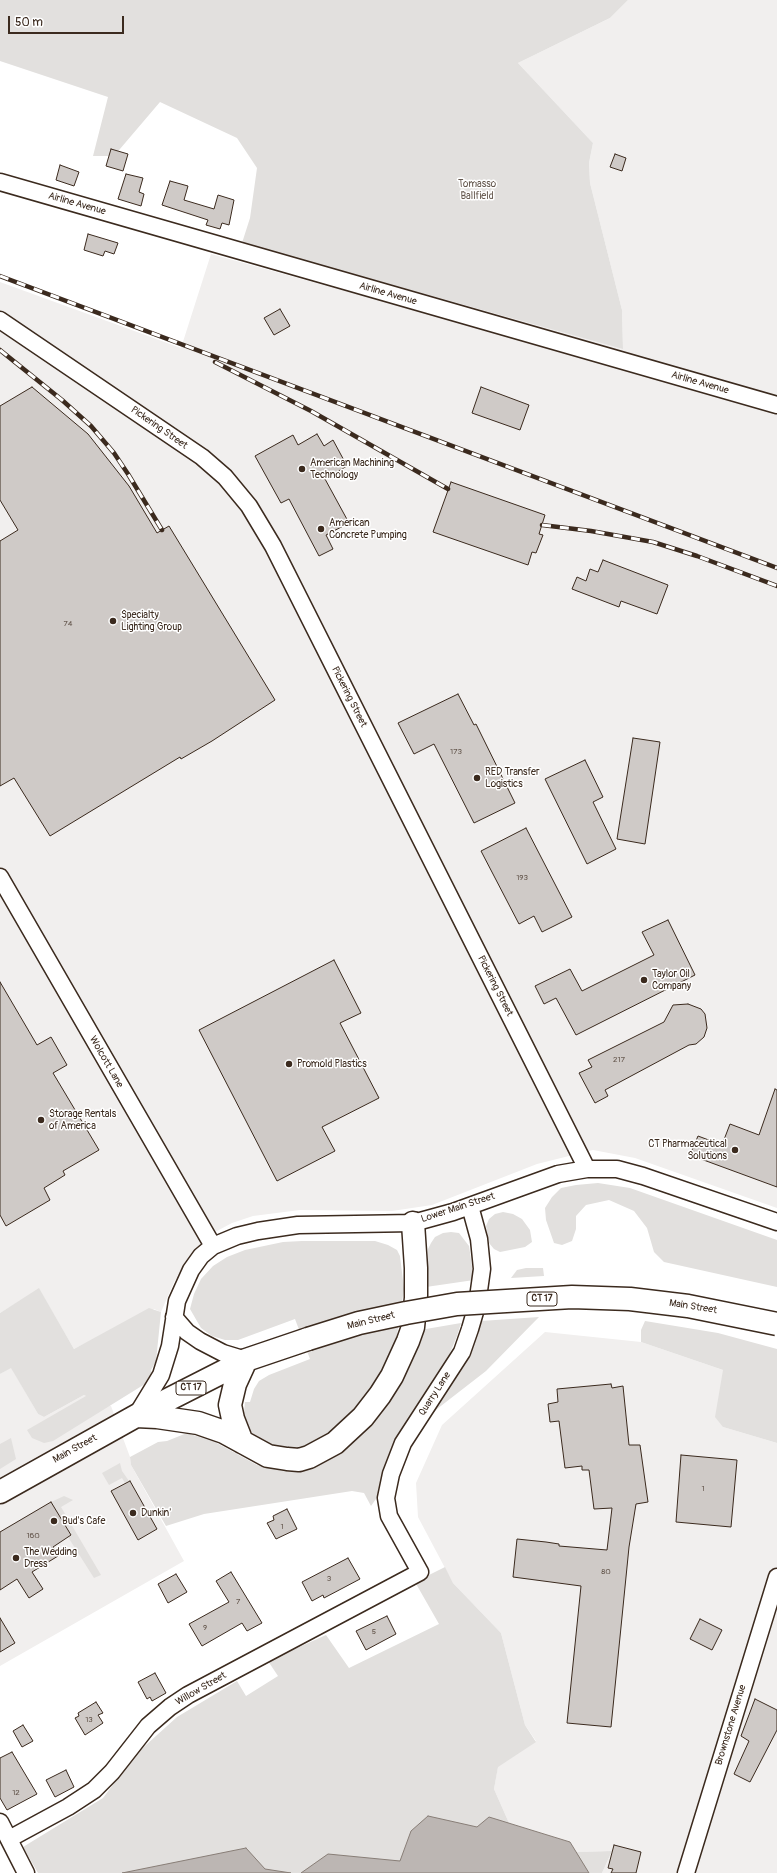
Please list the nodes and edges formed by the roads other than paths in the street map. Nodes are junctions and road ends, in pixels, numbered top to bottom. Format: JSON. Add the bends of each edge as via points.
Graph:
{"nodes":[{"id":1,"x":0,"y":182,"type":"edge"},
{"id":2,"x":0,"y":320,"type":"edge"},
{"id":3,"x":777,"y":405,"type":"edge"},
{"id":4,"x":0,"y":877,"type":"edge"},
{"id":5,"x":587,"y":1169,"type":"junction"},
{"id":6,"x":470,"y":1206,"type":"junction"},
{"id":7,"x":777,"y":1222,"type":"edge"},
{"id":8,"x":413,"y":1223,"type":"junction"},
{"id":9,"x":213,"y":1246,"type":"junction"},
{"id":10,"x":174,"y":1317,"type":"junction"},
{"id":11,"x":777,"y":1324,"type":"edge"},
{"id":12,"x":246,"y":1360,"type":"junction"},
{"id":13,"x":136,"y":1416,"type":"junction"},
{"id":14,"x":242,"y":1442,"type":"junction"},
{"id":15,"x":0,"y":1492,"type":"edge"},
{"id":16,"x":420,"y":1572,"type":"joint"},
{"id":17,"x":777,"y":1577,"type":"edge"},
{"id":18,"x":0,"y":1822,"type":"edge"},
{"id":19,"x":9,"y":1839,"type":"junction"},
{"id":20,"x":26,"y":1873,"type":"edge"},
{"id":21,"x":686,"y":1873,"type":"edge"}],
"edges":[{"from":1,"to":3,"type":"street","name":"Airline Avenue"},
{"from":2,"to":5,"type":"street","name":"Pickering Street","via":[[202,457],[225,477],[249,506],[273,546]]},
{"from":4,"to":9,"type":"street","name":"Wolcott Lane"},
{"from":5,"to":6,"type":"street","name":"Lower Main Street","via":[[558,1174]]},
{"from":5,"to":7,"type":"street","name":"Lower Main Street","via":[[617,1169],[643,1176]]},
{"from":6,"to":8,"type":"street","name":"Lower Main Street"},
{"from":6,"to":16,"type":"street","name":"Quarry Lane","via":[[479,1239],[482,1269],[477,1305],[462,1352],[403,1443],[391,1474],[386,1498],[389,1516]]},
{"from":8,"to":9,"type":"street","name":"Lower Main Street","via":[[322,1224],[276,1228],[238,1236]]},
{"from":8,"to":14,"type":"highway","via":[[416,1298],[413,1327],[392,1376],[372,1406],[335,1443],[304,1459],[268,1456]]},
{"from":9,"to":10,"type":"street","name":"Lower Main Street","via":[[201,1256],[191,1270],[177,1301]]},
{"from":10,"to":12,"type":"street","via":[[187,1332],[200,1341],[223,1353]]},
{"from":10,"to":13,"type":"street","name":"Lower Main Street","via":[[170,1346],[161,1375]]},
{"from":11,"to":12,"type":"highway","name":"Main Street","number":"CT 17","bridge":true,"via":[[688,1306],[630,1299],[572,1297],[516,1300],[450,1306],[360,1323]]},
{"from":12,"to":13,"type":"highway","name":"Main Street","number":"CT 17"},
{"from":12,"to":14,"type":"highway","via":[[235,1384],[230,1405]]},
{"from":13,"to":14,"type":"highway","via":[[198,1423]]},
{"from":13,"to":15,"type":"highway","name":"Main Street","number":"CT 17"},
{"from":16,"to":19,"type":"street","name":"Willow Street","via":[[170,1707],[148,1726],[112,1772],[94,1790]]},
{"from":17,"to":21,"type":"street","name":"Brownstone Avenue"},
{"from":18,"to":19,"type":"street"},
{"from":19,"to":20,"type":"street"}]}
